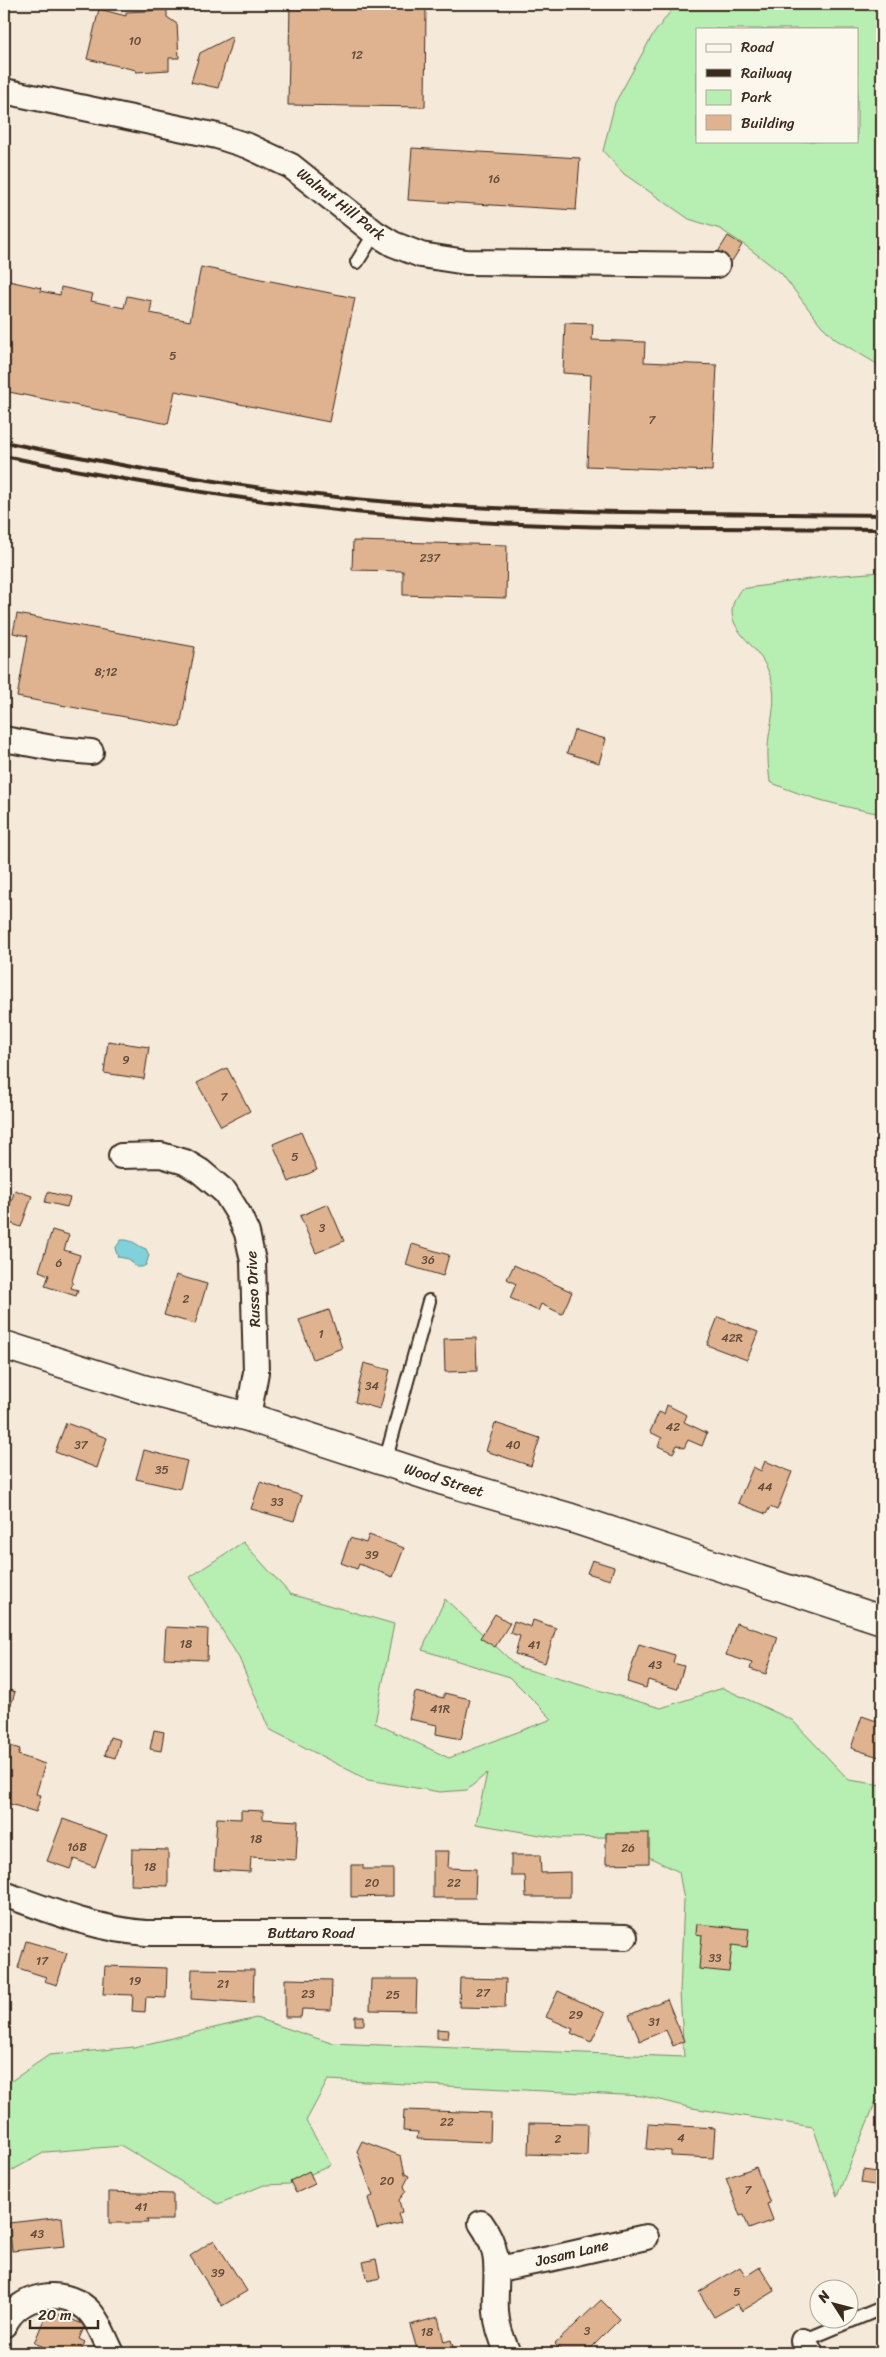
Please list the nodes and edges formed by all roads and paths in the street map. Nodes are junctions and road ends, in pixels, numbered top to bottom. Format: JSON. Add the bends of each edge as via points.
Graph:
{"nodes":[{"id":1,"x":4,"y":91,"type":"edge"},
{"id":2,"x":375,"y":233,"type":"junction"},
{"id":3,"x":357,"y":262,"type":"dead end"},
{"id":4,"x":717,"y":265,"type":"dead end"},
{"id":5,"x":4,"y":739,"type":"edge"},
{"id":6,"x":91,"y":752,"type":"dead end"},
{"id":7,"x":121,"y":1156,"type":"dead end"},
{"id":8,"x":429,"y":1301,"type":"dead end"},
{"id":9,"x":4,"y":1345,"type":"edge"},
{"id":10,"x":248,"y":1417,"type":"junction"},
{"id":11,"x":385,"y":1462,"type":"junction"},
{"id":12,"x":882,"y":1620,"type":"edge"},
{"id":13,"x":4,"y":1894,"type":"edge"},
{"id":14,"x":625,"y":1937,"type":"dead end"},
{"id":15,"x":481,"y":2223,"type":"dead end"},
{"id":16,"x":646,"y":2237,"type":"dead end"},
{"id":17,"x":498,"y":2269,"type":"junction"},
{"id":18,"x":882,"y":2308,"type":"edge"},
{"id":19,"x":4,"y":2325,"type":"edge"},
{"id":20,"x":807,"y":2347,"type":"edge"},
{"id":21,"x":112,"y":2353,"type":"edge"},
{"id":22,"x":508,"y":2353,"type":"edge"}],
"edges":[{"from":1,"to":2,"type":"street","name":"Walnut Hill Park","via":[[217,136],[248,146],[282,160],[300,172]]},
{"from":2,"to":3,"type":"lane"},
{"from":2,"to":4,"type":"street","name":"Walnut Hill Park","via":[[410,251],[453,261]]},
{"from":5,"to":6,"type":"street"},
{"from":7,"to":10,"type":"street","name":"Russo Drive","via":[[161,1155],[185,1162],[224,1192],[238,1213],[254,1261],[256,1372]]},
{"from":8,"to":11,"type":"lane"},
{"from":9,"to":10,"type":"street","name":"Wood Street","via":[[143,1389]]},
{"from":10,"to":11,"type":"street","name":"Wood Street"},
{"from":11,"to":12,"type":"street","name":"Wood Street","via":[[581,1521]]},
{"from":13,"to":14,"type":"street","name":"Buttaro Road","via":[[92,1925],[146,1933]]},
{"from":15,"to":17,"type":"street","via":[[492,2239]]},
{"from":16,"to":17,"type":"street","name":"Josam Lane"},
{"from":17,"to":22,"type":"street","via":[[498,2323]]},
{"from":18,"to":20,"type":"lane"},
{"from":19,"to":21,"type":"street","via":[[11,2314],[32,2299],[42,2296],[70,2299],[92,2315]]}]}
